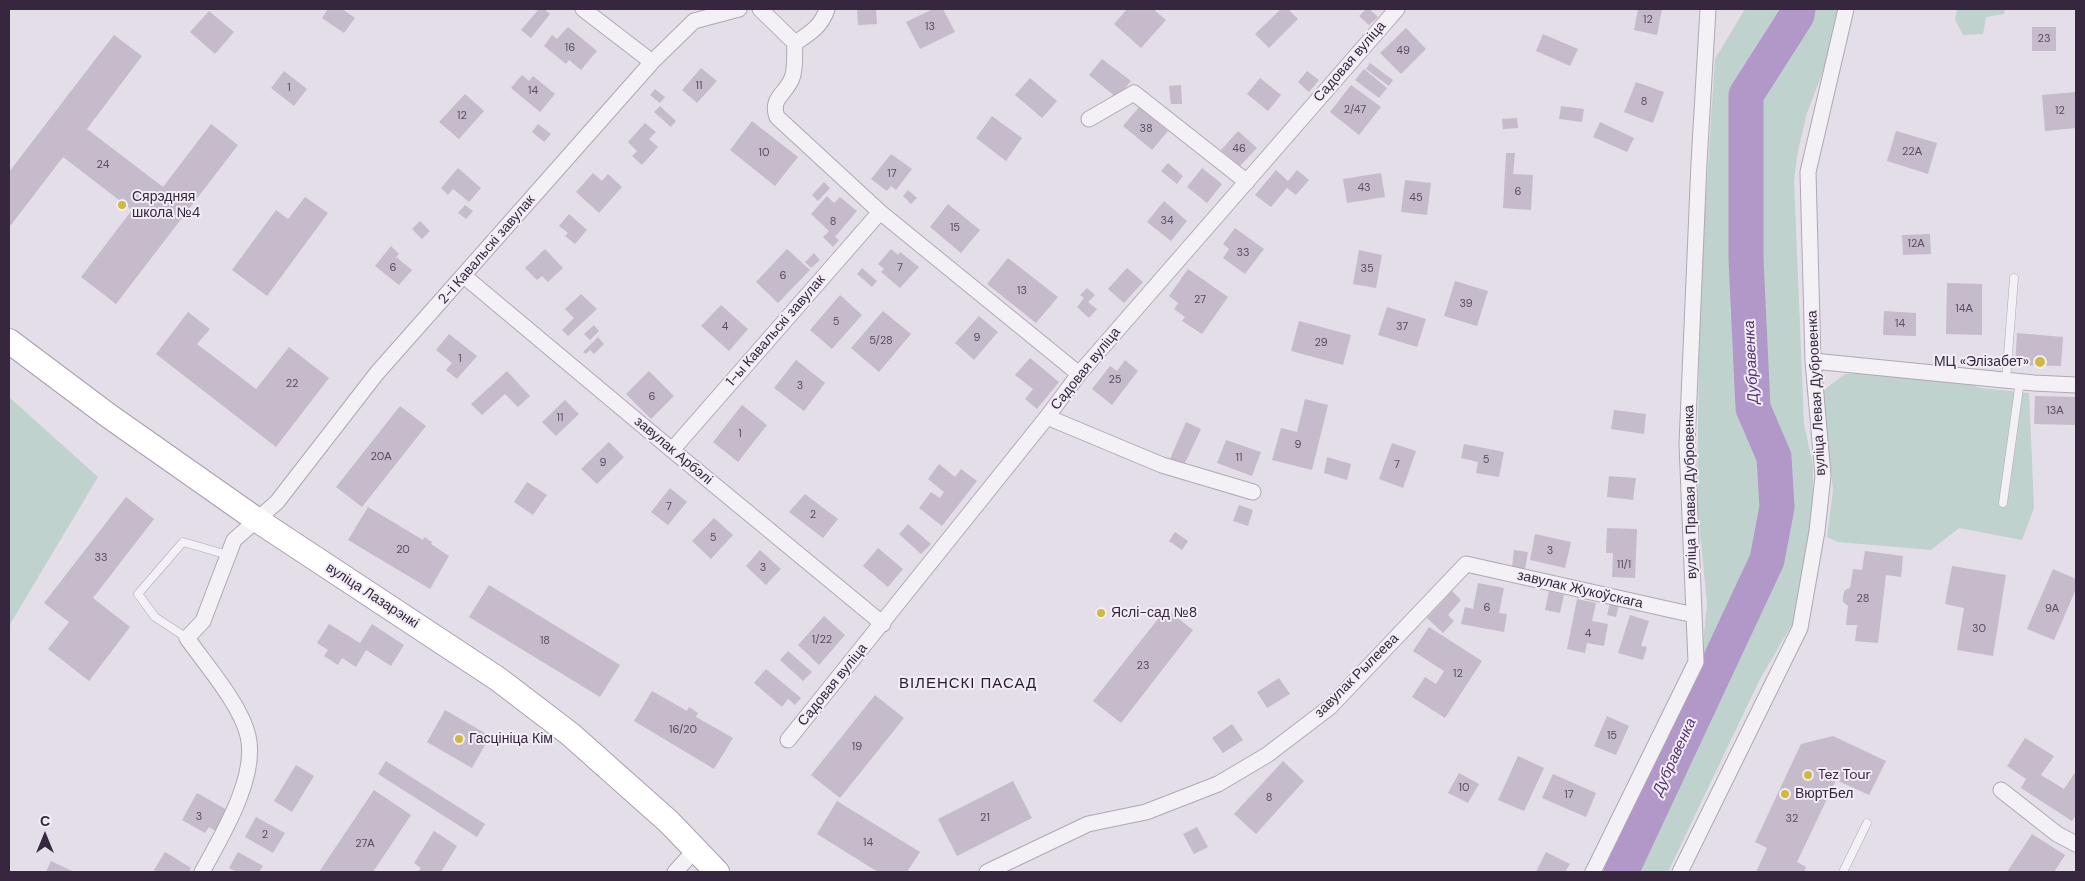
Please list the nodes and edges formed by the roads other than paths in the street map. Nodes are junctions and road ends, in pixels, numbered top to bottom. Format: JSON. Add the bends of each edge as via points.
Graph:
{"nodes":[{"id":1,"x":583,"y":9,"type":"edge"},
{"id":2,"x":739,"y":9,"type":"edge"},
{"id":3,"x":760,"y":9,"type":"edge"},
{"id":4,"x":827,"y":9,"type":"edge"},
{"id":5,"x":1397,"y":9,"type":"edge"},
{"id":6,"x":1708,"y":9,"type":"edge"},
{"id":7,"x":1846,"y":9,"type":"edge"},
{"id":8,"x":795,"y":43,"type":"junction"},
{"id":9,"x":652,"y":62,"type":"junction"},
{"id":10,"x":1089,"y":119,"type":"dead end"},
{"id":11,"x":1247,"y":182,"type":"junction"},
{"id":12,"x":880,"y":212,"type":"junction"},
{"id":13,"x":464,"y":276,"type":"junction"},
{"id":14,"x":2014,"y":278,"type":"dead end"},
{"id":15,"x":9,"y":341,"type":"edge"},
{"id":16,"x":1813,"y":361,"type":"junction"},
{"id":17,"x":1079,"y":374,"type":"junction"},
{"id":18,"x":2012,"y":380,"type":"junction"},
{"id":19,"x":2076,"y":384,"type":"edge"},
{"id":20,"x":1047,"y":417,"type":"junction"},
{"id":21,"x":672,"y":450,"type":"junction"},
{"id":22,"x":1252,"y":492,"type":"dead end"},
{"id":23,"x":2003,"y":503,"type":"dead end"},
{"id":24,"x":257,"y":520,"type":"junction"},
{"id":25,"x":228,"y":555,"type":"junction"},
{"id":26,"x":1466,"y":564,"type":"joint"},
{"id":27,"x":1694,"y":615,"type":"junction"},
{"id":28,"x":883,"y":624,"type":"junction"},
{"id":29,"x":187,"y":638,"type":"junction"},
{"id":30,"x":788,"y":740,"type":"dead end"},
{"id":31,"x":2000,"y":790,"type":"dead end"},
{"id":32,"x":1867,"y":822,"type":"dead end"},
{"id":33,"x":2076,"y":844,"type":"edge"},
{"id":34,"x":696,"y":849,"type":"junction"},
{"id":35,"x":1009,"y":868,"type":"edge"},
{"id":36,"x":202,"y":872,"type":"edge"},
{"id":37,"x":675,"y":872,"type":"edge"},
{"id":38,"x":717,"y":872,"type":"edge"},
{"id":39,"x":987,"y":872,"type":"edge"},
{"id":40,"x":1593,"y":872,"type":"edge"},
{"id":41,"x":1680,"y":872,"type":"edge"},
{"id":42,"x":1843,"y":872,"type":"edge"}],
"edges":[{"from":1,"to":9,"type":"street"},
{"from":2,"to":9,"type":"street","name":"2-і Кавальскі завулак","via":[[694,20]]},
{"from":3,"to":8,"type":"street"},
{"from":4,"to":8,"type":"street","via":[[815,30]]},
{"from":5,"to":11,"type":"street","name":"Садовая вуліца"},
{"from":6,"to":27,"type":"street","name":"вуліца Правая Дубровенка","via":[[1687,444]]},
{"from":7,"to":16,"type":"street","name":"вуліца Левая Дубровенка","via":[[1808,172]]},
{"from":8,"to":12,"type":"street","via":[[792,78],[776,102],[777,117]]},
{"from":9,"to":13,"type":"street","name":"2-і Кавальскі завулак"},
{"from":10,"to":11,"type":"street","via":[[1134,93]]},
{"from":11,"to":17,"type":"street","name":"Садовая вуліца"},
{"from":12,"to":17,"type":"street"},
{"from":12,"to":21,"type":"street","name":"1-ы Кавальскі завулак"},
{"from":13,"to":21,"type":"street","name":"завулак Арбэлі"},
{"from":13,"to":24,"type":"street","name":"2-і Кавальскі завулак","via":[[377,374],[277,502]]},
{"from":14,"to":18,"type":"lane"},
{"from":15,"to":24,"type":"main road","name":"вуліца Лазарэнкі"},
{"from":16,"to":18,"type":"street"},
{"from":16,"to":41,"type":"street","name":"вуліца Левая Дубровенка","via":[[1823,476],[1800,628]]},
{"from":17,"to":20,"type":"street","name":"Садовая вуліца"},
{"from":18,"to":19,"type":"street"},
{"from":18,"to":23,"type":"lane"},
{"from":20,"to":22,"type":"street","via":[[1162,465]]},
{"from":20,"to":28,"type":"street","name":"Садовая вуліца"},
{"from":21,"to":28,"type":"street","name":"завулак Арбэлі"},
{"from":24,"to":25,"type":"street","name":"2-і Кавальскі завулак","via":[[234,540]]},
{"from":24,"to":34,"type":"main road","name":"вуліца Лазарэнкі","via":[[498,679],[570,734]]},
{"from":25,"to":29,"type":"street","name":"2-і Кавальскі завулак","via":[[203,621]]},
{"from":25,"to":29,"type":"lane","via":[[183,542],[138,594],[155,618]]},
{"from":26,"to":27,"type":"street","name":"завулак Жукоўскага"},
{"from":26,"to":35,"type":"street","name":"завулак Рылеева","via":[[1330,706],[1267,755],[1218,784],[1146,812],[1088,824]]},
{"from":27,"to":40,"type":"street","name":"вуліца Правая Дубровенка","via":[[1696,662]]},
{"from":28,"to":30,"type":"street","name":"Садовая вуліца"},
{"from":29,"to":36,"type":"street","via":[[236,706],[248,736],[249,758],[238,804]]},
{"from":31,"to":33,"type":"street","via":[[2057,834]]},
{"from":32,"to":42,"type":"lane"},
{"from":34,"to":37,"type":"street"},
{"from":34,"to":38,"type":"main road","name":"вуліца Лазарэнкі"},
{"from":35,"to":39,"type":"street","name":"завулак Рылеева"}]}
